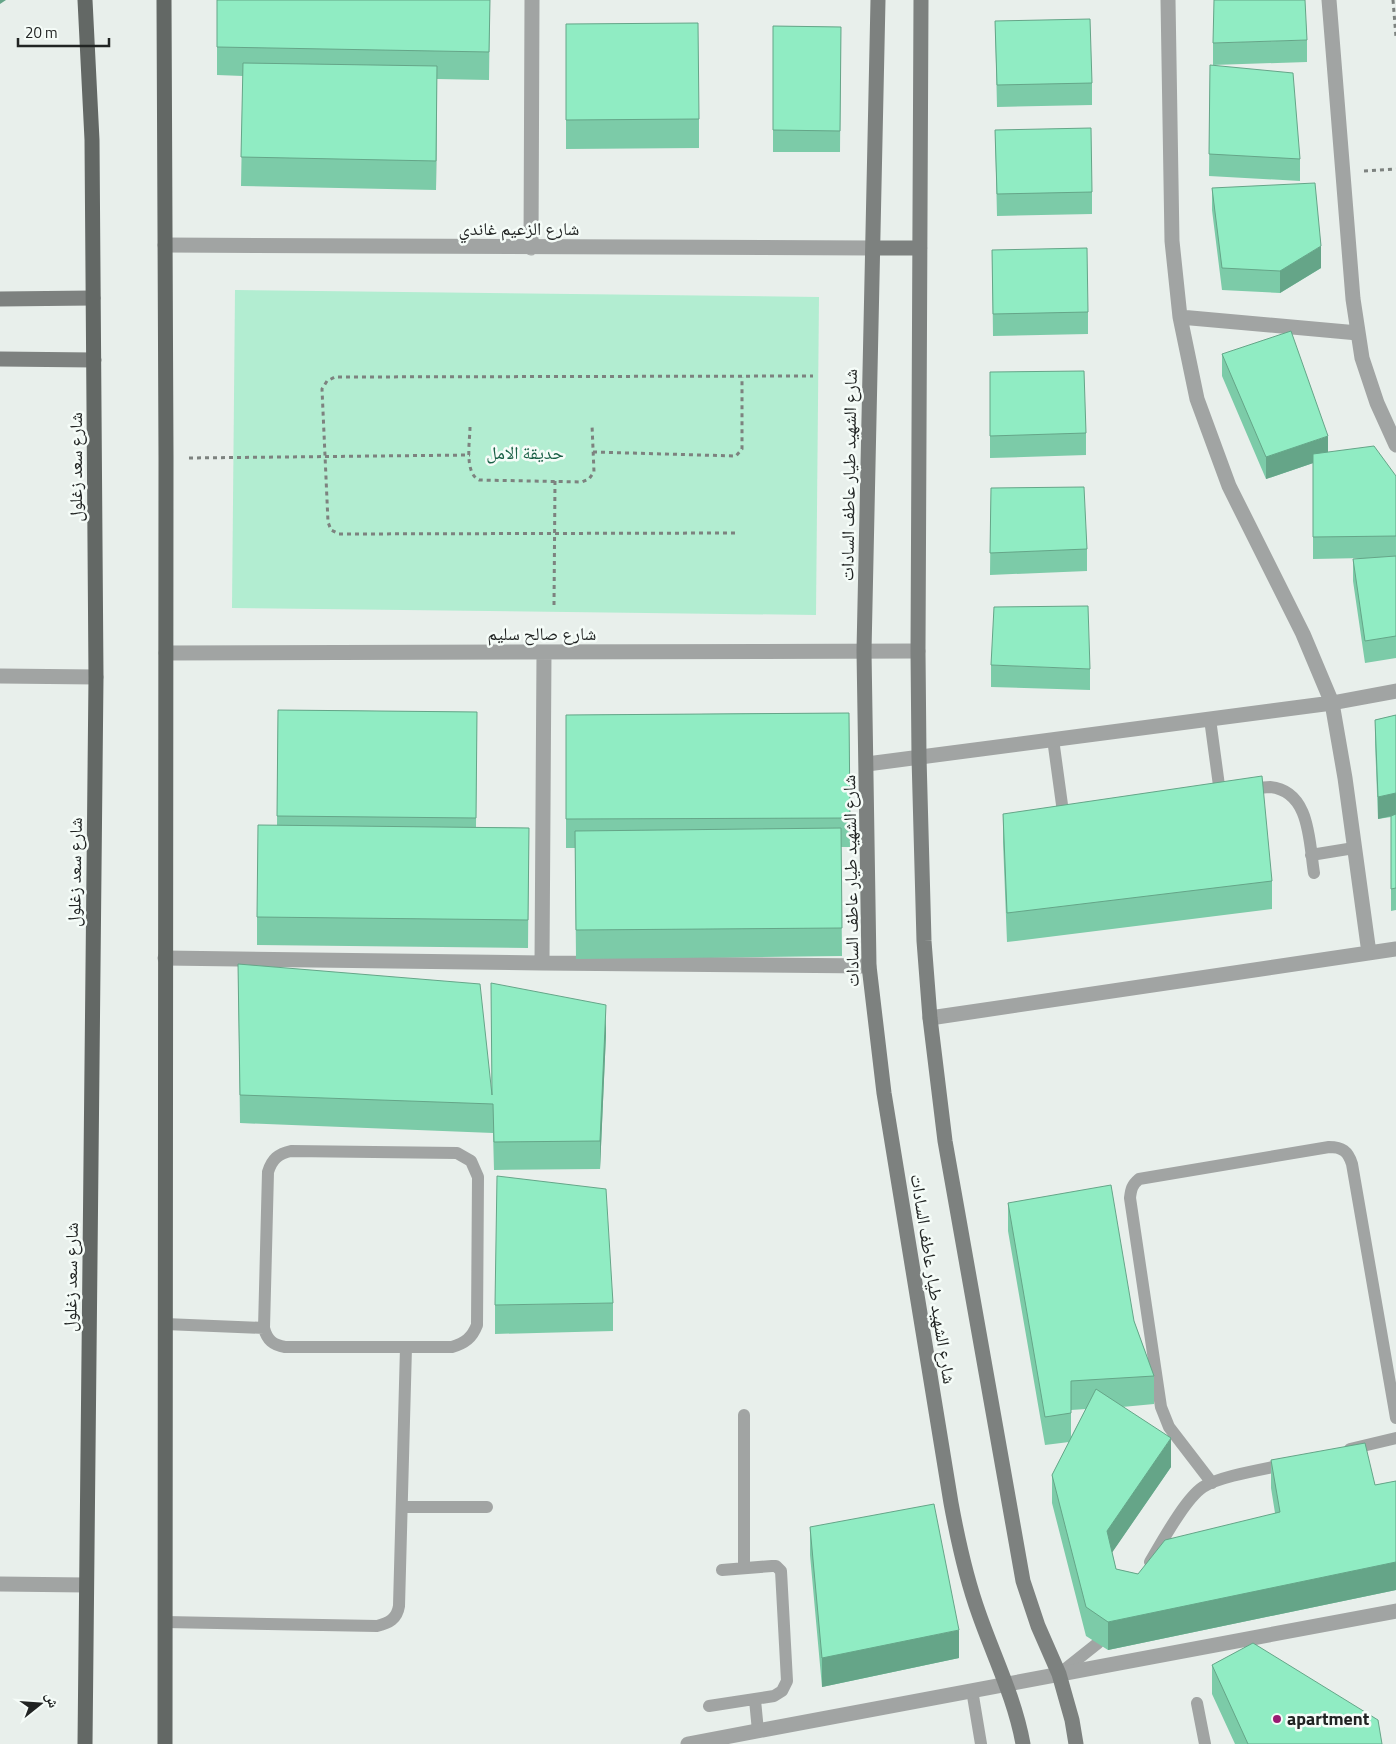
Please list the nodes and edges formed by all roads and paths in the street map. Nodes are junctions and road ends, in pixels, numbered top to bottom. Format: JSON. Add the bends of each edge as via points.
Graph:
{"nodes":[{"id":1,"x":85,"y":0,"type":"edge"},
{"id":2,"x":164,"y":0,"type":"edge"},
{"id":3,"x":532,"y":0,"type":"edge"},
{"id":4,"x":878,"y":0,"type":"edge"},
{"id":5,"x":921,"y":0,"type":"edge"},
{"id":6,"x":1168,"y":0,"type":"edge"},
{"id":7,"x":1330,"y":0,"type":"edge"},
{"id":8,"x":1393,"y":0,"type":"edge"},
{"id":9,"x":1396,"y":37,"type":"edge"},
{"id":10,"x":1396,"y":168,"type":"edge"},
{"id":11,"x":1342,"y":172,"type":"junction"},
{"id":12,"x":165,"y":245,"type":"junction"},
{"id":13,"x":531,"y":248,"type":"junction"},
{"id":14,"x":873,"y":248,"type":"junction"},
{"id":15,"x":920,"y":248,"type":"junction"},
{"id":16,"x":93,"y":298,"type":"junction"},
{"id":17,"x":0,"y":299,"type":"edge"},
{"id":18,"x":1180,"y":317,"type":"junction"},
{"id":19,"x":1358,"y":333,"type":"junction"},
{"id":20,"x":0,"y":359,"type":"edge"},
{"id":21,"x":94,"y":360,"type":"junction"},
{"id":22,"x":813,"y":376,"type":"dead end"},
{"id":23,"x":742,"y":377,"type":"junction"},
{"id":24,"x":592,"y":425,"type":"dead end"},
{"id":25,"x":470,"y":427,"type":"dead end"},
{"id":26,"x":1396,"y":445,"type":"edge"},
{"id":27,"x":593,"y":452,"type":"junction"},
{"id":28,"x":470,"y":455,"type":"junction"},
{"id":29,"x":325,"y":456,"type":"junction"},
{"id":30,"x":166,"y":458,"type":"junction"},
{"id":31,"x":554,"y":482,"type":"junction"},
{"id":32,"x":553,"y":533,"type":"junction"},
{"id":33,"x":735,"y":533,"type":"dead end"},
{"id":34,"x":554,"y":605,"type":"dead end"},
{"id":35,"x":918,"y":651,"type":"junction"},
{"id":36,"x":864,"y":652,"type":"junction"},
{"id":37,"x":166,"y":653,"type":"junction"},
{"id":38,"x":544,"y":653,"type":"junction"},
{"id":39,"x":0,"y":676,"type":"edge"},
{"id":40,"x":96,"y":677,"type":"junction"},
{"id":41,"x":1396,"y":691,"type":"edge"},
{"id":42,"x":1332,"y":703,"type":"junction"},
{"id":43,"x":1210,"y":719,"type":"junction"},
{"id":44,"x":1053,"y":739,"type":"junction"},
{"id":45,"x":919,"y":757,"type":"junction"},
{"id":46,"x":867,"y":764,"type":"junction"},
{"id":47,"x":1063,"y":812,"type":"edge"},
{"id":48,"x":1354,"y":848,"type":"junction"},
{"id":49,"x":1311,"y":855,"type":"junction"},
{"id":50,"x":1314,"y":873,"type":"dead end"},
{"id":51,"x":1396,"y":949,"type":"edge"},
{"id":52,"x":1369,"y":953,"type":"junction"},
{"id":53,"x":166,"y":958,"type":"junction"},
{"id":54,"x":542,"y":963,"type":"junction"},
{"id":55,"x":869,"y":966,"type":"junction"},
{"id":56,"x":930,"y":1018,"type":"junction"},
{"id":57,"x":165,"y":1324,"type":"junction"},
{"id":58,"x":264,"y":1328,"type":"junction"},
{"id":59,"x":406,"y":1347,"type":"junction"},
{"id":60,"x":744,"y":1415,"type":"dead end"},
{"id":61,"x":1396,"y":1418,"type":"edge"},
{"id":62,"x":1396,"y":1438,"type":"edge"},
{"id":63,"x":1340,"y":1451,"type":"edge"},
{"id":64,"x":1304,"y":1460,"type":"edge"},
{"id":65,"x":1212,"y":1483,"type":"junction"},
{"id":66,"x":402,"y":1507,"type":"junction"},
{"id":67,"x":487,"y":1507,"type":"dead end"},
{"id":68,"x":744,"y":1568,"type":"junction"},
{"id":69,"x":722,"y":1570,"type":"dead end"},
{"id":70,"x":1141,"y":1576,"type":"edge"},
{"id":71,"x":0,"y":1584,"type":"edge"},
{"id":72,"x":86,"y":1585,"type":"junction"},
{"id":73,"x":1396,"y":1611,"type":"edge"},
{"id":74,"x":165,"y":1622,"type":"junction"},
{"id":75,"x":1098,"y":1643,"type":"edge"},
{"id":76,"x":1059,"y":1674,"type":"junction"},
{"id":77,"x":1006,"y":1684,"type":"junction"},
{"id":78,"x":972,"y":1690,"type":"junction"},
{"id":79,"x":754,"y":1700,"type":"junction"},
{"id":80,"x":1197,"y":1703,"type":"dead end"},
{"id":81,"x":710,"y":1706,"type":"dead end"},
{"id":82,"x":758,"y":1731,"type":"junction"},
{"id":83,"x":84,"y":1744,"type":"edge"},
{"id":84,"x":165,"y":1744,"type":"edge"},
{"id":85,"x":688,"y":1744,"type":"edge"},
{"id":86,"x":981,"y":1744,"type":"edge"},
{"id":87,"x":1023,"y":1744,"type":"edge"},
{"id":88,"x":1076,"y":1744,"type":"edge"},
{"id":89,"x":1205,"y":1744,"type":"edge"}],
"edges":[{"from":1,"to":16,"type":"main road","name":"شارع سعد زغلول","via":[[92,140]]},
{"from":2,"to":12,"type":"main road"},
{"from":3,"to":13,"type":"street"},
{"from":4,"to":14,"type":"street","name":"شارع الشهيد طيار عاطف السادات"},
{"from":5,"to":15,"type":"street","name":"شارع الشهيد طيار عاطف السادات"},
{"from":6,"to":18,"type":"street","via":[[1172,241]]},
{"from":7,"to":11,"type":"street"},
{"from":8,"to":9,"type":"path"},
{"from":10,"to":11,"type":"path"},
{"from":11,"to":19,"type":"street","via":[[1352,299]]},
{"from":12,"to":13,"type":"street","name":"شارع الزعيم غاندي"},
{"from":12,"to":30,"type":"main road"},
{"from":13,"to":14,"type":"street","name":"شارع الزعيم غاندي"},
{"from":14,"to":15,"type":"street"},
{"from":14,"to":36,"type":"street","name":"شارع الشهيد طيار عاطف السادات"},
{"from":15,"to":35,"type":"street","name":"شارع الشهيد طيار عاطف السادات"},
{"from":16,"to":17,"type":"street"},
{"from":16,"to":21,"type":"main road","name":"شارع سعد زغلول"},
{"from":18,"to":19,"type":"street"},
{"from":18,"to":42,"type":"street","via":[[1197,399],[1229,486],[1303,634]]},
{"from":19,"to":26,"type":"street","via":[[1362,358],[1377,403]]},
{"from":20,"to":21,"type":"street"},
{"from":21,"to":40,"type":"main road","name":"شارع سعد زغلول"},
{"from":22,"to":23,"type":"path"},
{"from":23,"to":27,"type":"path","via":[[742,449],[736,456]]},
{"from":23,"to":29,"type":"path","via":[[335,377],[327,381],[322,390]]},
{"from":24,"to":27,"type":"path"},
{"from":25,"to":28,"type":"path"},
{"from":27,"to":31,"type":"path","via":[[594,472],[589,479]]},
{"from":28,"to":29,"type":"path"},
{"from":28,"to":31,"type":"path","via":[[470,471],[479,480]]},
{"from":29,"to":30,"type":"path"},
{"from":29,"to":32,"type":"path","via":[[328,522],[335,532]]},
{"from":30,"to":37,"type":"main road"},
{"from":31,"to":32,"type":"path"},
{"from":32,"to":33,"type":"path"},
{"from":32,"to":34,"type":"path"},
{"from":35,"to":36,"type":"street","name":"شارع صالح سليم"},
{"from":35,"to":45,"type":"street","name":"شارع الشهيد طيار عاطف السادات"},
{"from":36,"to":38,"type":"street","name":"شارع صالح سليم"},
{"from":36,"to":46,"type":"street","name":"شارع الشهيد طيار عاطف السادات"},
{"from":37,"to":38,"type":"street","name":"شارع صالح سليم"},
{"from":37,"to":53,"type":"main road"},
{"from":38,"to":54,"type":"street"},
{"from":39,"to":40,"type":"street"},
{"from":40,"to":72,"type":"main road","name":"شارع سعد زغلول"},
{"from":41,"to":42,"type":"street"},
{"from":42,"to":43,"type":"street"},
{"from":42,"to":48,"type":"street"},
{"from":43,"to":44,"type":"street"},
{"from":43,"to":49,"type":"lane","via":[[1215,793],[1269,787],[1281,789],[1292,796],[1305,816]]},
{"from":44,"to":45,"type":"street"},
{"from":44,"to":47,"type":"lane"},
{"from":45,"to":46,"type":"street"},
{"from":45,"to":56,"type":"street","name":"شارع الشهيد طيار عاطف السادات","via":[[924,941]]},
{"from":46,"to":55,"type":"street","name":"شارع الشهيد طيار عاطف السادات"},
{"from":48,"to":49,"type":"lane"},
{"from":48,"to":52,"type":"street"},
{"from":49,"to":50,"type":"lane"},
{"from":51,"to":52,"type":"street"},
{"from":52,"to":56,"type":"street"},
{"from":53,"to":54,"type":"street"},
{"from":53,"to":57,"type":"main road"},
{"from":54,"to":55,"type":"street"},
{"from":55,"to":77,"type":"street","name":"شارع الشهيد طيار عاطف السادات","via":[[884,1093],[951,1503],[963,1565]]},
{"from":56,"to":76,"type":"street","name":"شارع الشهيد طيار عاطف السادات","via":[[945,1140],[1023,1581]]},
{"from":57,"to":58,"type":"lane"},
{"from":57,"to":74,"type":"main road"},
{"from":58,"to":59,"type":"lane","via":[[266,1336],[277,1346]]},
{"from":58,"to":59,"type":"lane","via":[[268,1172],[275,1157],[291,1151],[457,1153],[472,1161],[478,1177],[477,1325],[468,1340],[452,1347]]},
{"from":59,"to":66,"type":"lane"},
{"from":60,"to":68,"type":"lane"},
{"from":61,"to":65,"type":"lane","via":[[1352,1164],[1344,1149],[1329,1147],[1139,1179],[1134,1183],[1130,1198],[1161,1407],[1169,1427]]},
{"from":62,"to":63,"type":"lane"},
{"from":64,"to":65,"type":"lane"},
{"from":65,"to":70,"type":"lane","via":[[1191,1498]]},
{"from":66,"to":67,"type":"lane"},
{"from":66,"to":74,"type":"lane","via":[[399,1606],[393,1620],[377,1626]]},
{"from":68,"to":69,"type":"lane"},
{"from":68,"to":79,"type":"lane","via":[[776,1566],[782,1575],[786,1686],[779,1694]]},
{"from":71,"to":72,"type":"street"},
{"from":72,"to":83,"type":"main road","name":"شارع سعد زغلول"},
{"from":73,"to":76,"type":"street"},
{"from":74,"to":84,"type":"main road"},
{"from":75,"to":76,"type":"lane"},
{"from":76,"to":77,"type":"street"},
{"from":76,"to":88,"type":"street","name":"شارع الشهيد طيار عاطف السادات"},
{"from":77,"to":78,"type":"street"},
{"from":77,"to":87,"type":"street","name":"شارع الشهيد طيار عاطف السادات"},
{"from":78,"to":82,"type":"street"},
{"from":78,"to":86,"type":"lane"},
{"from":79,"to":81,"type":"lane"},
{"from":79,"to":82,"type":"lane"},
{"from":80,"to":89,"type":"lane"},
{"from":82,"to":85,"type":"street"}]}
